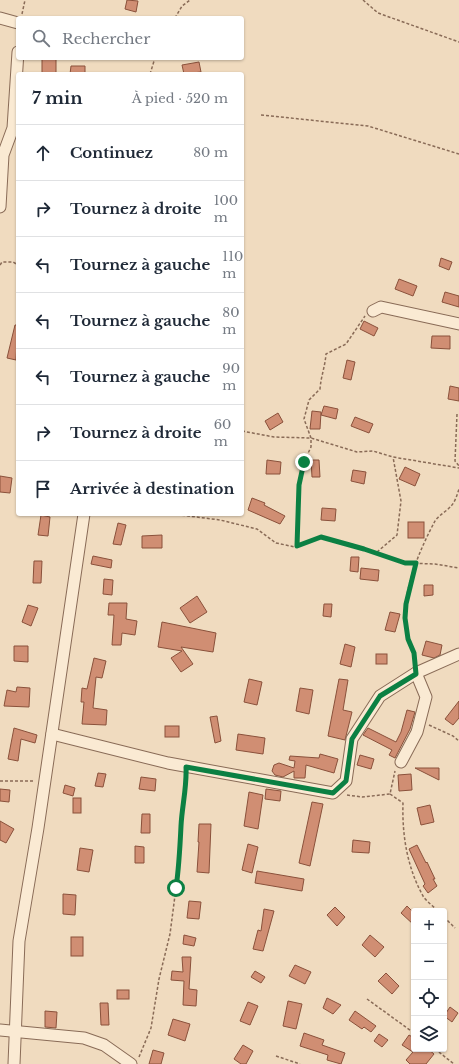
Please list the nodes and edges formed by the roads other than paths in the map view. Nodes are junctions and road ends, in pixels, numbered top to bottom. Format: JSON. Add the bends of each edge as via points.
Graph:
{"nodes":[{"id":1,"x":0,"y":18,"type":"edge"},
{"id":2,"x":16,"y":22,"type":"edge"},
{"id":3,"x":17,"y":60,"type":"edge"},
{"id":4,"x":17,"y":72,"type":"edge"},
{"id":5,"x":16,"y":82,"type":"edge"},
{"id":6,"x":0,"y":207,"type":"edge"},
{"id":7,"x":373,"y":311,"type":"road end"},
{"id":8,"x":459,"y":324,"type":"edge"},
{"id":9,"x":84,"y":516,"type":"edge"},
{"id":10,"x":459,"y":654,"type":"edge"},
{"id":11,"x":416,"y":674,"type":"junction"},
{"id":12,"x":52,"y":734,"type":"junction"},
{"id":13,"x":401,"y":762,"type":"road end"},
{"id":14,"x":0,"y":1030,"type":"edge"},
{"id":15,"x":15,"y":1032,"type":"junction"},
{"id":16,"x":135,"y":1060,"type":"edge"},
{"id":17,"x":14,"y":1064,"type":"edge"}],
"edges":[{"from":1,"to":2,"type":"street"},
{"from":3,"to":4,"type":"street"},
{"from":5,"to":6,"type":"street","via":[[13,128],[3,155]]},
{"from":7,"to":8,"type":"street","via":[[381,307]]},
{"from":9,"to":12,"type":"street"},
{"from":10,"to":11,"type":"street"},
{"from":11,"to":12,"type":"street","via":[[380,696],[352,739],[346,781],[333,793],[186,767]]},
{"from":11,"to":13,"type":"street","via":[[426,697],[417,732]]},
{"from":12,"to":15,"type":"street","via":[[19,941]]},
{"from":14,"to":15,"type":"street"},
{"from":15,"to":16,"type":"street","via":[[84,1038],[104,1044]]},
{"from":15,"to":17,"type":"street"}]}
